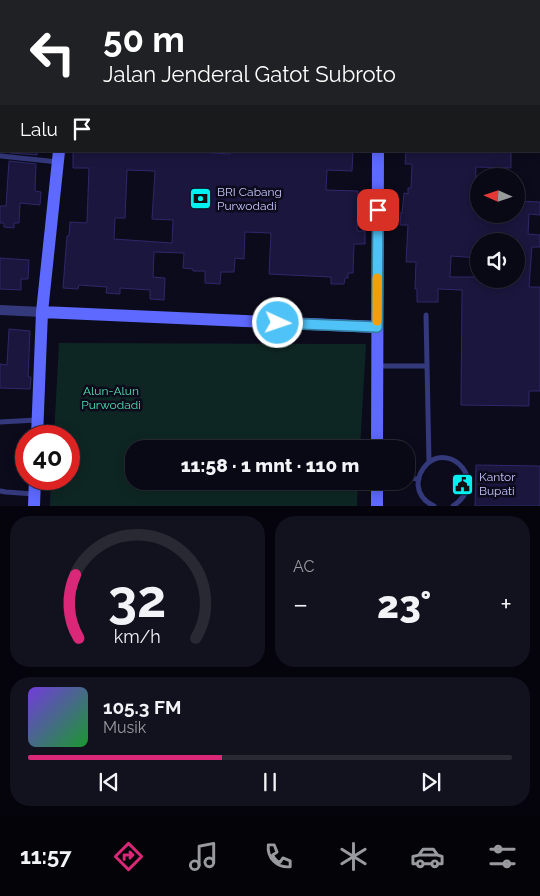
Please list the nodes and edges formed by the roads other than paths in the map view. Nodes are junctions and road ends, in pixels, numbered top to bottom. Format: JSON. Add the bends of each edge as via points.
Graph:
{"nodes":[{"id":1,"x":378,"y":152,"type":"edge"},
{"id":2,"x":1,"y":156,"type":"edge"},
{"id":3,"x":59,"y":156,"type":"edge"},
{"id":4,"x":0,"y":310,"type":"edge"},
{"id":5,"x":42,"y":312,"type":"junction"},
{"id":6,"x":426,"y":315,"type":"dead end"},
{"id":7,"x":377,"y":327,"type":"junction"},
{"id":8,"x":377,"y":366,"type":"junction"},
{"id":9,"x":426,"y":366,"type":"junction"},
{"id":10,"x":37,"y":420,"type":"junction"},
{"id":11,"x":0,"y":422,"type":"edge"},
{"id":12,"x":37,"y":425,"type":"edge"},
{"id":13,"x":377,"y":440,"type":"edge"},
{"id":14,"x":429,"y":462,"type":"junction"},
{"id":15,"x":415,"y":479,"type":"edge"},
{"id":16,"x":419,"y":479,"type":"junction"},
{"id":17,"x":377,"y":490,"type":"edge"},
{"id":18,"x":0,"y":491,"type":"edge"},
{"id":19,"x":34,"y":500,"type":"edge"},
{"id":20,"x":377,"y":506,"type":"edge"},
{"id":21,"x":434,"y":506,"type":"edge"},
{"id":22,"x":453,"y":506,"type":"edge"}],
"edges":[{"from":1,"to":7,"type":"main road"},
{"from":2,"to":3,"type":"lane"},
{"from":3,"to":5,"type":"main road"},
{"from":4,"to":5,"type":"street"},
{"from":5,"to":7,"type":"main road"},
{"from":5,"to":10,"type":"main road"},
{"from":6,"to":9,"type":"lane"},
{"from":7,"to":8,"type":"main road"},
{"from":8,"to":9,"type":"lane"},
{"from":8,"to":13,"type":"main road"},
{"from":9,"to":14,"type":"lane"},
{"from":10,"to":11,"type":"lane"},
{"from":10,"to":12,"type":"main road"},
{"from":14,"to":16,"type":"lane","via":[[423,467]]},
{"from":14,"to":22,"type":"lane","via":[[451,459],[463,468],[467,489],[460,502]]},
{"from":15,"to":16,"type":"lane"},
{"from":16,"to":21,"type":"lane","via":[[419,491]]},
{"from":17,"to":20,"type":"main road"},
{"from":18,"to":19,"type":"lane"}]}
